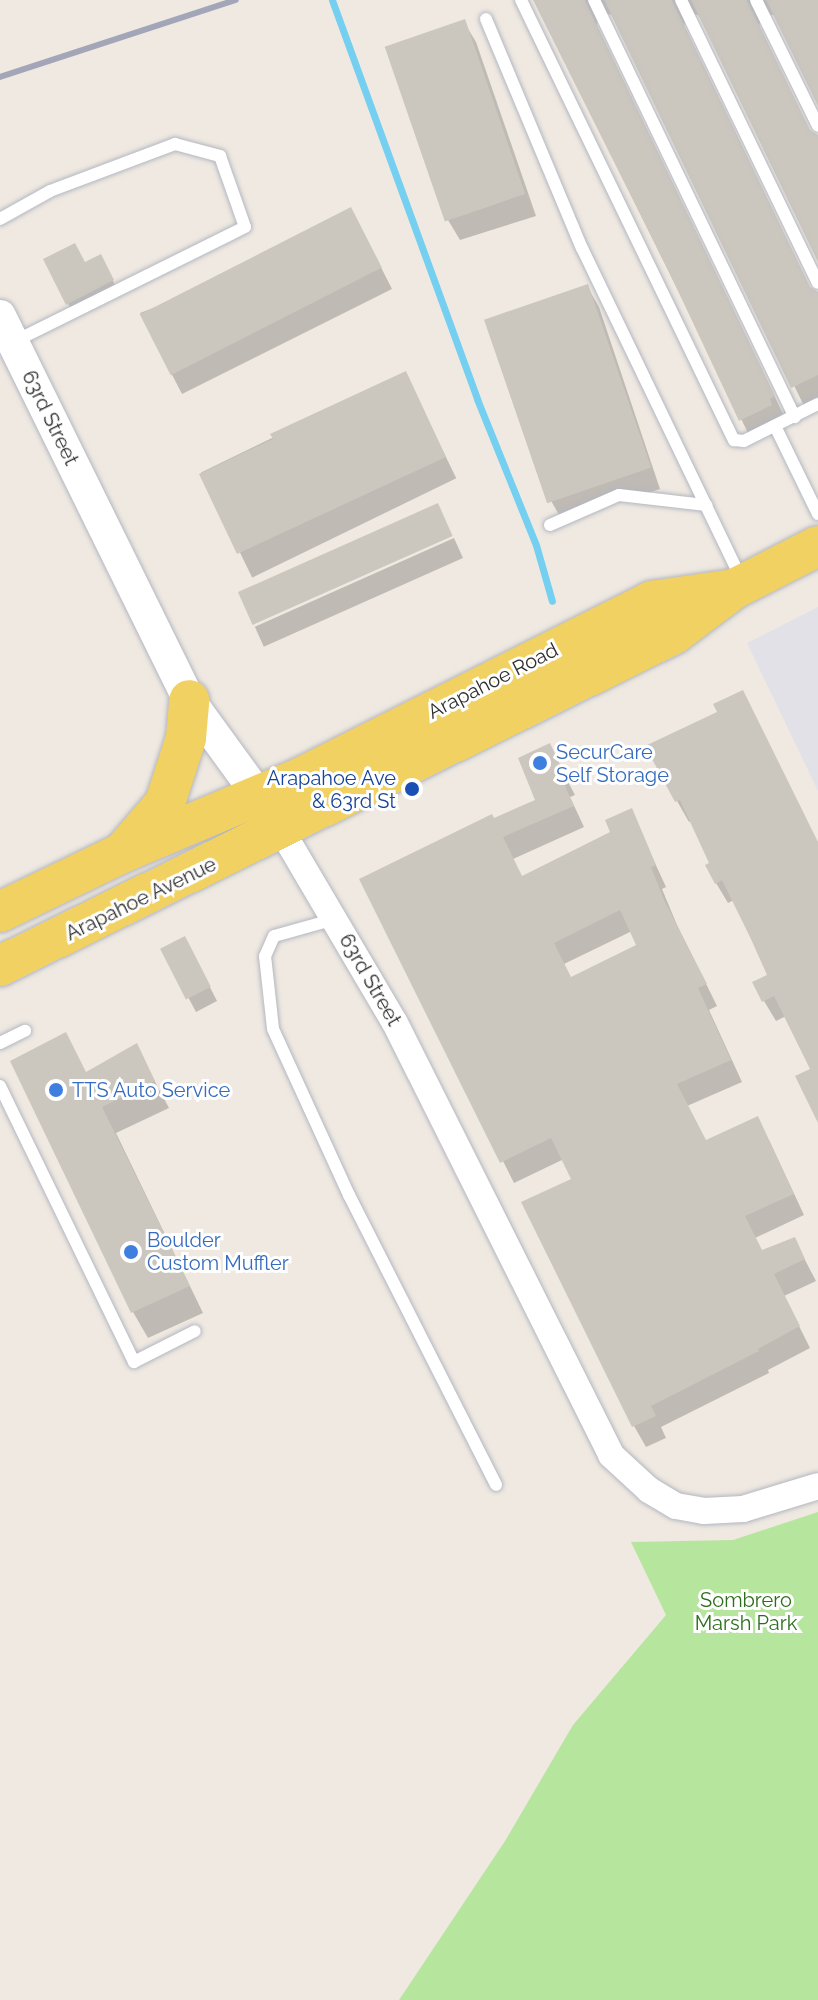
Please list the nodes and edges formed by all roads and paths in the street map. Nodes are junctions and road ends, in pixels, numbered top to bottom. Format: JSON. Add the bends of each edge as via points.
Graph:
{"nodes":[{"id":1,"x":521,"y":0,"type":"edge"},
{"id":2,"x":594,"y":0,"type":"edge"},
{"id":3,"x":681,"y":0,"type":"edge"},
{"id":4,"x":756,"y":0,"type":"edge"},
{"id":5,"x":486,"y":19,"type":"dead end"},
{"id":6,"x":818,"y":126,"type":"edge"},
{"id":7,"x":0,"y":219,"type":"edge"},
{"id":8,"x":818,"y":283,"type":"edge"},
{"id":9,"x":6,"y":329,"type":"edge"},
{"id":10,"x":818,"y":404,"type":"edge"},
{"id":11,"x":795,"y":417,"type":"junction"},
{"id":12,"x":775,"y":426,"type":"junction"},
{"id":13,"x":706,"y":505,"type":"junction"},
{"id":14,"x":818,"y":514,"type":"edge"},
{"id":15,"x":550,"y":525,"type":"dead end"},
{"id":16,"x":818,"y":546,"type":"edge"},
{"id":17,"x":739,"y":586,"type":"junction"},
{"id":18,"x":189,"y":700,"type":"junction"},
{"id":19,"x":258,"y":795,"type":"junction"},
{"id":20,"x":281,"y":828,"type":"junction"},
{"id":21,"x":122,"y":853,"type":"junction"},
{"id":22,"x":0,"y":912,"type":"edge"},
{"id":23,"x":335,"y":919,"type":"junction"},
{"id":24,"x":0,"y":966,"type":"edge"},
{"id":25,"x":25,"y":1031,"type":"dead end"},
{"id":26,"x":0,"y":1043,"type":"edge"},
{"id":27,"x":0,"y":1086,"type":"edge"},
{"id":28,"x":195,"y":1331,"type":"dead end"},
{"id":29,"x":496,"y":1485,"type":"dead end"},
{"id":30,"x":818,"y":1486,"type":"edge"}],
"edges":[{"from":1,"to":12,"type":"lane","via":[[734,440],[744,441]]},
{"from":2,"to":11,"type":"lane"},
{"from":3,"to":8,"type":"lane"},
{"from":4,"to":6,"type":"lane"},
{"from":5,"to":13,"type":"lane","via":[[582,248]]},
{"from":7,"to":9,"type":"lane","via":[[50,191],[175,144],[220,156],[245,227]]},
{"from":9,"to":18,"type":"street","name":"63rd Street"},
{"from":10,"to":11,"type":"lane"},
{"from":11,"to":12,"type":"lane"},
{"from":12,"to":14,"type":"lane"},
{"from":13,"to":15,"type":"lane","via":[[619,495]]},
{"from":13,"to":17,"type":"lane"},
{"from":16,"to":17,"type":"main road","name":"Arapahoe Road"},
{"from":17,"to":19,"type":"main road","name":"Arapahoe Road","via":[[652,601]]},
{"from":17,"to":20,"type":"main road","name":"Arapahoe Road","via":[[674,634]]},
{"from":18,"to":19,"type":"street","name":"63rd Street"},
{"from":18,"to":21,"type":"main road","via":[[186,738],[165,803]]},
{"from":19,"to":20,"type":"street","name":"63rd Street"},
{"from":19,"to":21,"type":"main road"},
{"from":20,"to":23,"type":"street","name":"63rd Street"},
{"from":20,"to":24,"type":"main road","name":"Arapahoe Avenue"},
{"from":21,"to":22,"type":"main road"},
{"from":23,"to":29,"type":"lane","via":[[274,936],[265,956],[273,1029],[349,1195]]},
{"from":23,"to":30,"type":"street","name":"63rd Street","via":[[395,1023],[611,1455],[649,1490],[676,1506],[704,1511],[743,1509]]},
{"from":25,"to":26,"type":"lane"},
{"from":27,"to":28,"type":"lane","via":[[134,1362]]}]}
